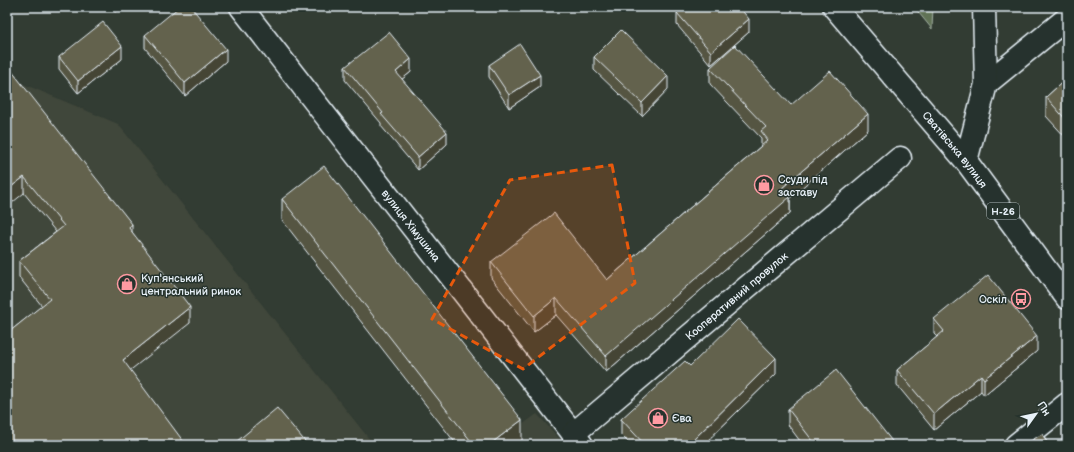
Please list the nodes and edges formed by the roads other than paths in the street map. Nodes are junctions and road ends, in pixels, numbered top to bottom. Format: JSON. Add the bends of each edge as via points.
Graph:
{"nodes":[{"id":1,"x":241,"y":7,"type":"edge"},
{"id":2,"x":834,"y":7,"type":"edge"},
{"id":3,"x":984,"y":7,"type":"edge"},
{"id":4,"x":1067,"y":18,"type":"edge"},
{"id":5,"x":986,"y":84,"type":"junction"},
{"id":6,"x":900,"y":158,"type":"dead end"},
{"id":7,"x":966,"y":161,"type":"junction"},
{"id":8,"x":1067,"y":298,"type":"edge"},
{"id":9,"x":1067,"y":404,"type":"edge"},
{"id":10,"x":578,"y":440,"type":"edge"},
{"id":11,"x":1016,"y":445,"type":"edge"}],
"edges":[{"from":1,"to":10,"type":"street","name":"вулиця Хімушина"},
{"from":2,"to":7,"type":"street","name":"Сватівська вулиця","number":"Н-26"},
{"from":3,"to":5,"type":"street"},
{"from":4,"to":5,"type":"street"},
{"from":5,"to":7,"type":"street"},
{"from":6,"to":10,"type":"street","name":"Кооперативний провулок"},
{"from":7,"to":8,"type":"street","name":"Сватівська вулиця","number":"Н-26"},
{"from":9,"to":11,"type":"street"}]}
